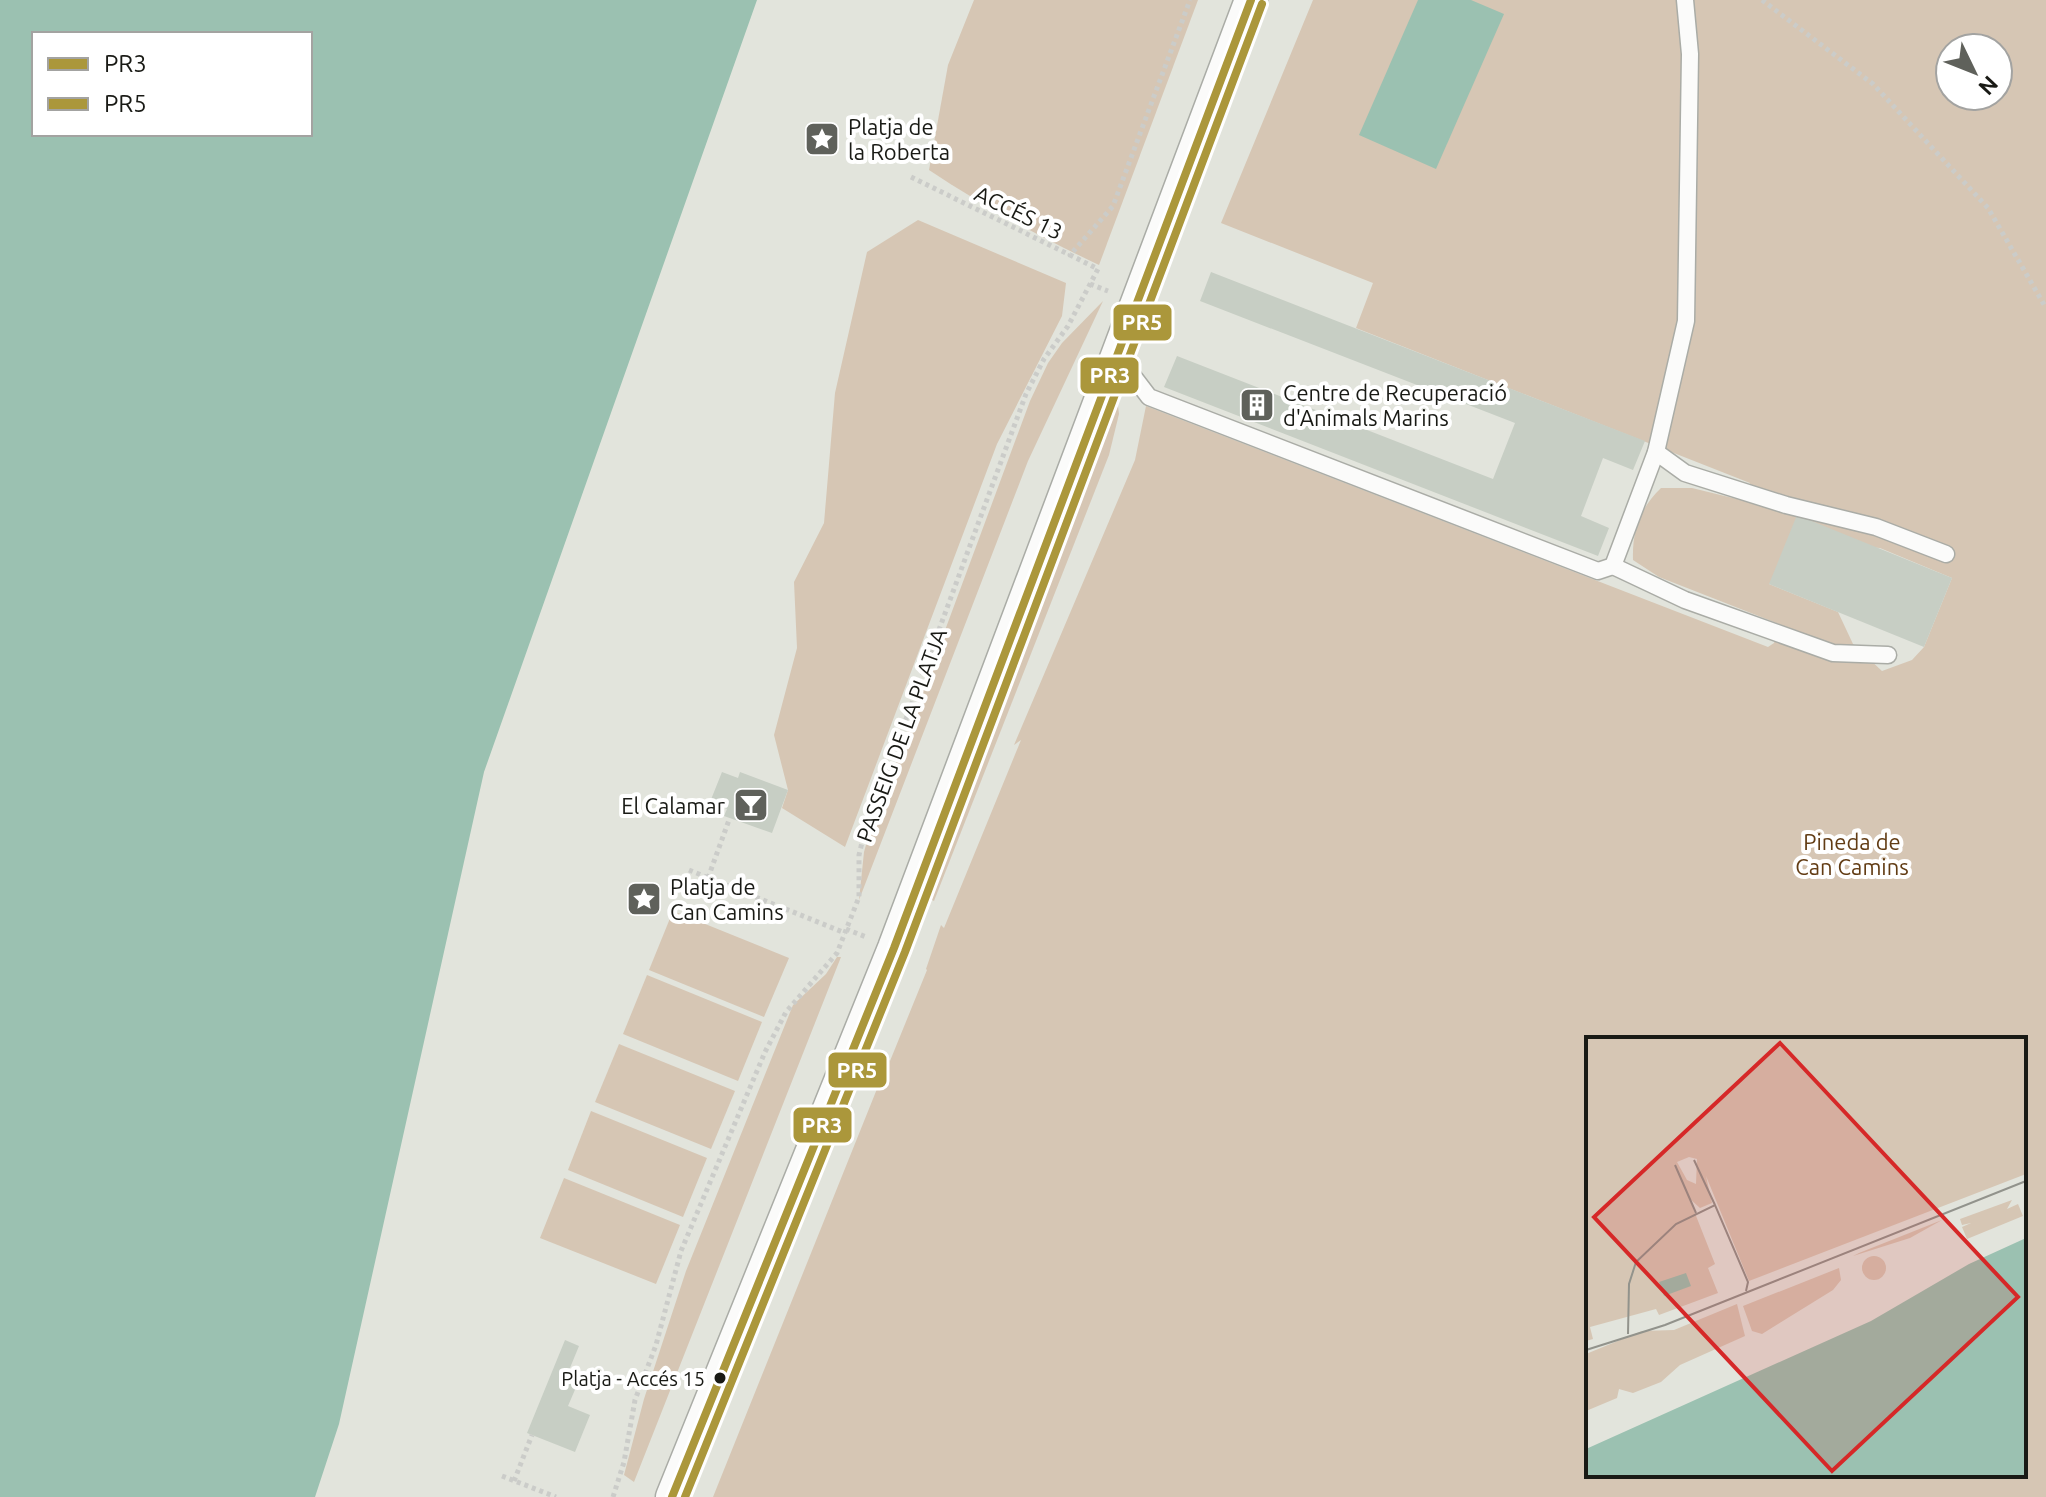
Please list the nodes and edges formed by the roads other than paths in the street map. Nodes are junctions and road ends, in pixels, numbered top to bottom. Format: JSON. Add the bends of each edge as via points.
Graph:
{"nodes":[{"id":1,"x":1251,"y":0,"type":"edge"},
{"id":2,"x":1685,"y":0,"type":"edge"},
{"id":3,"x":1117,"y":355,"type":"junction"},
{"id":4,"x":1656,"y":452,"type":"junction"},
{"id":5,"x":1946,"y":554,"type":"dead end"},
{"id":6,"x":1613,"y":566,"type":"junction"},
{"id":7,"x":1888,"y":655,"type":"dead end"},
{"id":8,"x":672,"y":1497,"type":"edge"}],
"edges":[{"from":1,"to":3,"type":"street"},
{"from":2,"to":4,"type":"lane","via":[[1690,54],[1686,321]]},
{"from":3,"to":6,"type":"lane","via":[[1149,397],[1598,571]]},
{"from":3,"to":8,"type":"street","via":[[894,948]]},
{"from":4,"to":5,"type":"lane","via":[[1685,473],[1876,527]]},
{"from":4,"to":6,"type":"lane"},
{"from":6,"to":7,"type":"lane","via":[[1685,600],[1833,653]]}]}
